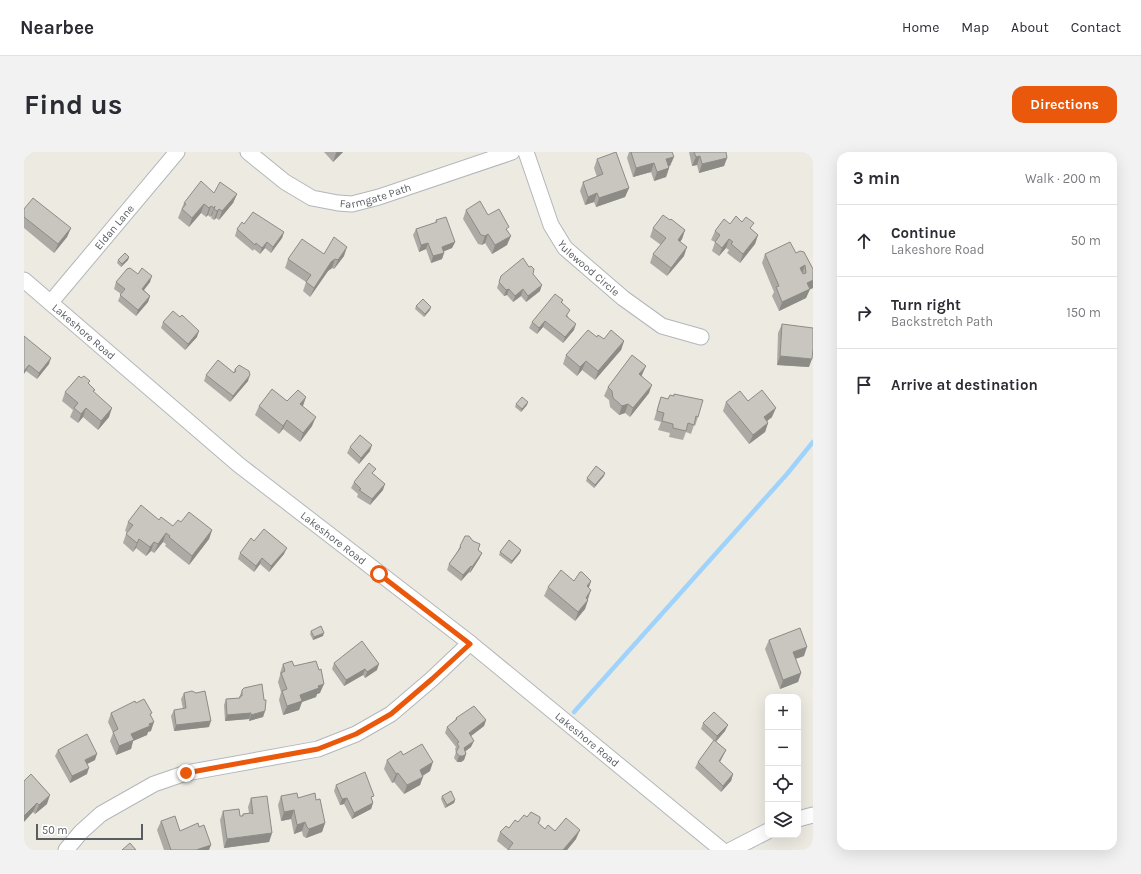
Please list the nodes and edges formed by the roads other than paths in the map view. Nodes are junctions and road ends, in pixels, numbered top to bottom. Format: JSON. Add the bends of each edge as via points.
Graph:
{"nodes":[{"id":1,"x":177,"y":152,"type":"edge"},
{"id":2,"x":248,"y":152,"type":"edge"},
{"id":3,"x":512,"y":152,"type":"edge"},
{"id":4,"x":526,"y":152,"type":"edge"},
{"id":5,"x":24,"y":280,"type":"edge"},
{"id":6,"x":51,"y":302,"type":"junction"},
{"id":7,"x":701,"y":337,"type":"dead end"},
{"id":8,"x":470,"y":644,"type":"junction"},
{"id":9,"x":813,"y":815,"type":"edge"},
{"id":10,"x":801,"y":818,"type":"edge"},
{"id":11,"x":765,"y":833,"type":"edge"},
{"id":12,"x":66,"y":850,"type":"edge"},
{"id":13,"x":722,"y":850,"type":"edge"},
{"id":14,"x":731,"y":850,"type":"edge"}],
"edges":[{"from":1,"to":6,"type":"street","name":"Eldan Lane"},
{"from":2,"to":3,"type":"street","name":"Farmgate Path","via":[[285,182],[312,198],[352,204]]},
{"from":4,"to":7,"type":"street","name":"Yulewood Circle","via":[[551,225],[564,248],[623,298],[662,326]]},
{"from":5,"to":6,"type":"street","name":"Lakeshore Road"},
{"from":6,"to":8,"type":"street","name":"Lakeshore Road","via":[[239,465]]},
{"from":8,"to":12,"type":"street","via":[[391,714],[356,734],[318,749],[186,773],[154,784],[101,814]]},
{"from":8,"to":13,"type":"street","name":"Lakeshore Road"},
{"from":9,"to":10,"type":"street"},
{"from":11,"to":14,"type":"street"}]}
